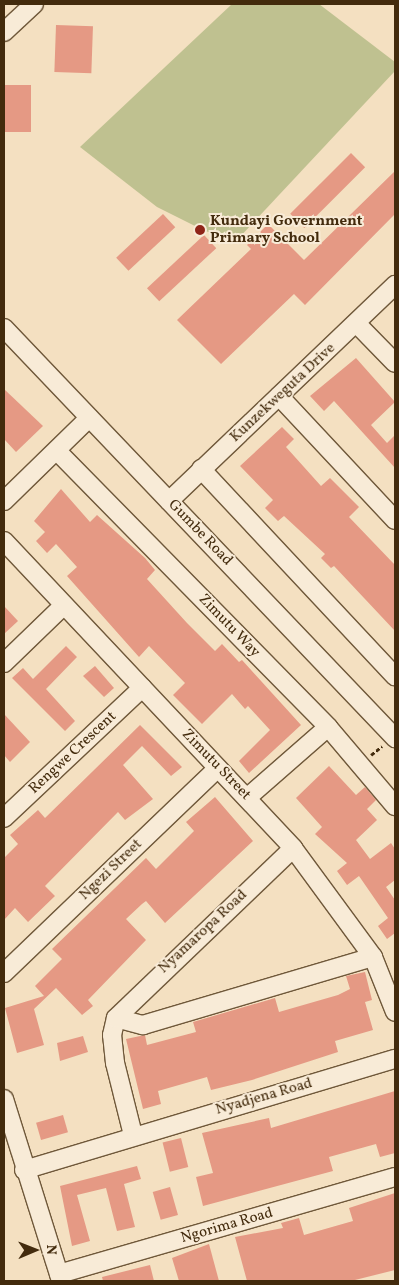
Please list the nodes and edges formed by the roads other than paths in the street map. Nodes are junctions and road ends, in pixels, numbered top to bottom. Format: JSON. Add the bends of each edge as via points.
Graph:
{"nodes":[{"id":1,"x":34,"y":4,"type":"edge"},
{"id":2,"x":4,"y":32,"type":"edge"},
{"id":3,"x":395,"y":285,"type":"edge"},
{"id":4,"x":357,"y":324,"type":"junction"},
{"id":5,"x":5,"y":332,"type":"edge"},
{"id":6,"x":395,"y":363,"type":"edge"},
{"id":7,"x":279,"y":396,"type":"junction"},
{"id":8,"x":89,"y":418,"type":"junction"},
{"id":9,"x":57,"y":451,"type":"junction"},
{"id":10,"x":201,"y":469,"type":"junction"},
{"id":11,"x":4,"y":501,"type":"edge"},
{"id":12,"x":169,"y":501,"type":"junction"},
{"id":13,"x":395,"y":520,"type":"edge"},
{"id":14,"x":4,"y":541,"type":"edge"},
{"id":15,"x":63,"y":606,"type":"junction"},
{"id":16,"x":4,"y":663,"type":"edge"},
{"id":17,"x":395,"y":676,"type":"edge"},
{"id":18,"x":142,"y":688,"type":"junction"},
{"id":19,"x":328,"y":727,"type":"junction"},
{"id":20,"x":394,"y":737,"type":"edge"},
{"id":21,"x":218,"y":768,"type":"junction"},
{"id":22,"x":248,"y":797,"type":"junction"},
{"id":23,"x":395,"y":806,"type":"edge"},
{"id":24,"x":4,"y":818,"type":"edge"},
{"id":25,"x":294,"y":848,"type":"junction"},
{"id":26,"x":373,"y":957,"type":"junction"},
{"id":27,"x":4,"y":973,"type":"edge"},
{"id":28,"x":395,"y":1012,"type":"edge"},
{"id":29,"x":116,"y":1018,"type":"junction"},
{"id":30,"x":395,"y":1059,"type":"edge"},
{"id":31,"x":4,"y":1099,"type":"edge"},
{"id":32,"x":133,"y":1135,"type":"junction"},
{"id":33,"x":24,"y":1170,"type":"junction"},
{"id":34,"x":395,"y":1178,"type":"edge"},
{"id":35,"x":60,"y":1278,"type":"edge"}],
"edges":[{"from":1,"to":2,"type":"street"},
{"from":3,"to":4,"type":"street","name":"Kunzekweguta Drive"},
{"from":4,"to":6,"type":"street"},
{"from":4,"to":7,"type":"street","name":"Kunzekweguta Drive"},
{"from":5,"to":8,"type":"street","name":"Gumbe Road"},
{"from":7,"to":10,"type":"street","name":"Kunzekweguta Drive"},
{"from":7,"to":13,"type":"street"},
{"from":8,"to":9,"type":"street"},
{"from":8,"to":12,"type":"street","name":"Gumbe Road"},
{"from":9,"to":11,"type":"street"},
{"from":9,"to":19,"type":"street","name":"Zimutu Way"},
{"from":10,"to":12,"type":"street","name":"Kunzekweguta Drive"},
{"from":10,"to":17,"type":"street"},
{"from":12,"to":20,"type":"street","name":"Gumbe Road"},
{"from":14,"to":15,"type":"street","name":"Zimutu Street"},
{"from":15,"to":16,"type":"street"},
{"from":15,"to":18,"type":"street","name":"Zimutu Street"},
{"from":18,"to":21,"type":"street","name":"Zimutu Street"},
{"from":18,"to":24,"type":"street","name":"Rengwe Crescent"},
{"from":19,"to":22,"type":"street"},
{"from":19,"to":23,"type":"street","name":"Zimutu Way","via":[[362,763]]},
{"from":21,"to":22,"type":"street","name":"Zimutu Street"},
{"from":21,"to":27,"type":"street","name":"Ngezi Street"},
{"from":22,"to":25,"type":"street","name":"Zimutu Street"},
{"from":25,"to":26,"type":"street","name":"Zimutu Street"},
{"from":25,"to":29,"type":"street","name":"Nyamaropa Road"},
{"from":26,"to":28,"type":"street","name":"Zimutu Street"},
{"from":26,"to":29,"type":"street","via":[[143,1025]]},
{"from":29,"to":32,"type":"street","via":[[112,1035],[115,1063]]},
{"from":30,"to":32,"type":"street","name":"Nyadjena Road"},
{"from":31,"to":33,"type":"street"},
{"from":32,"to":33,"type":"street","name":"Nyadjena Road"},
{"from":33,"to":35,"type":"street"},
{"from":34,"to":35,"type":"street","name":"Ngorima Road"}]}
